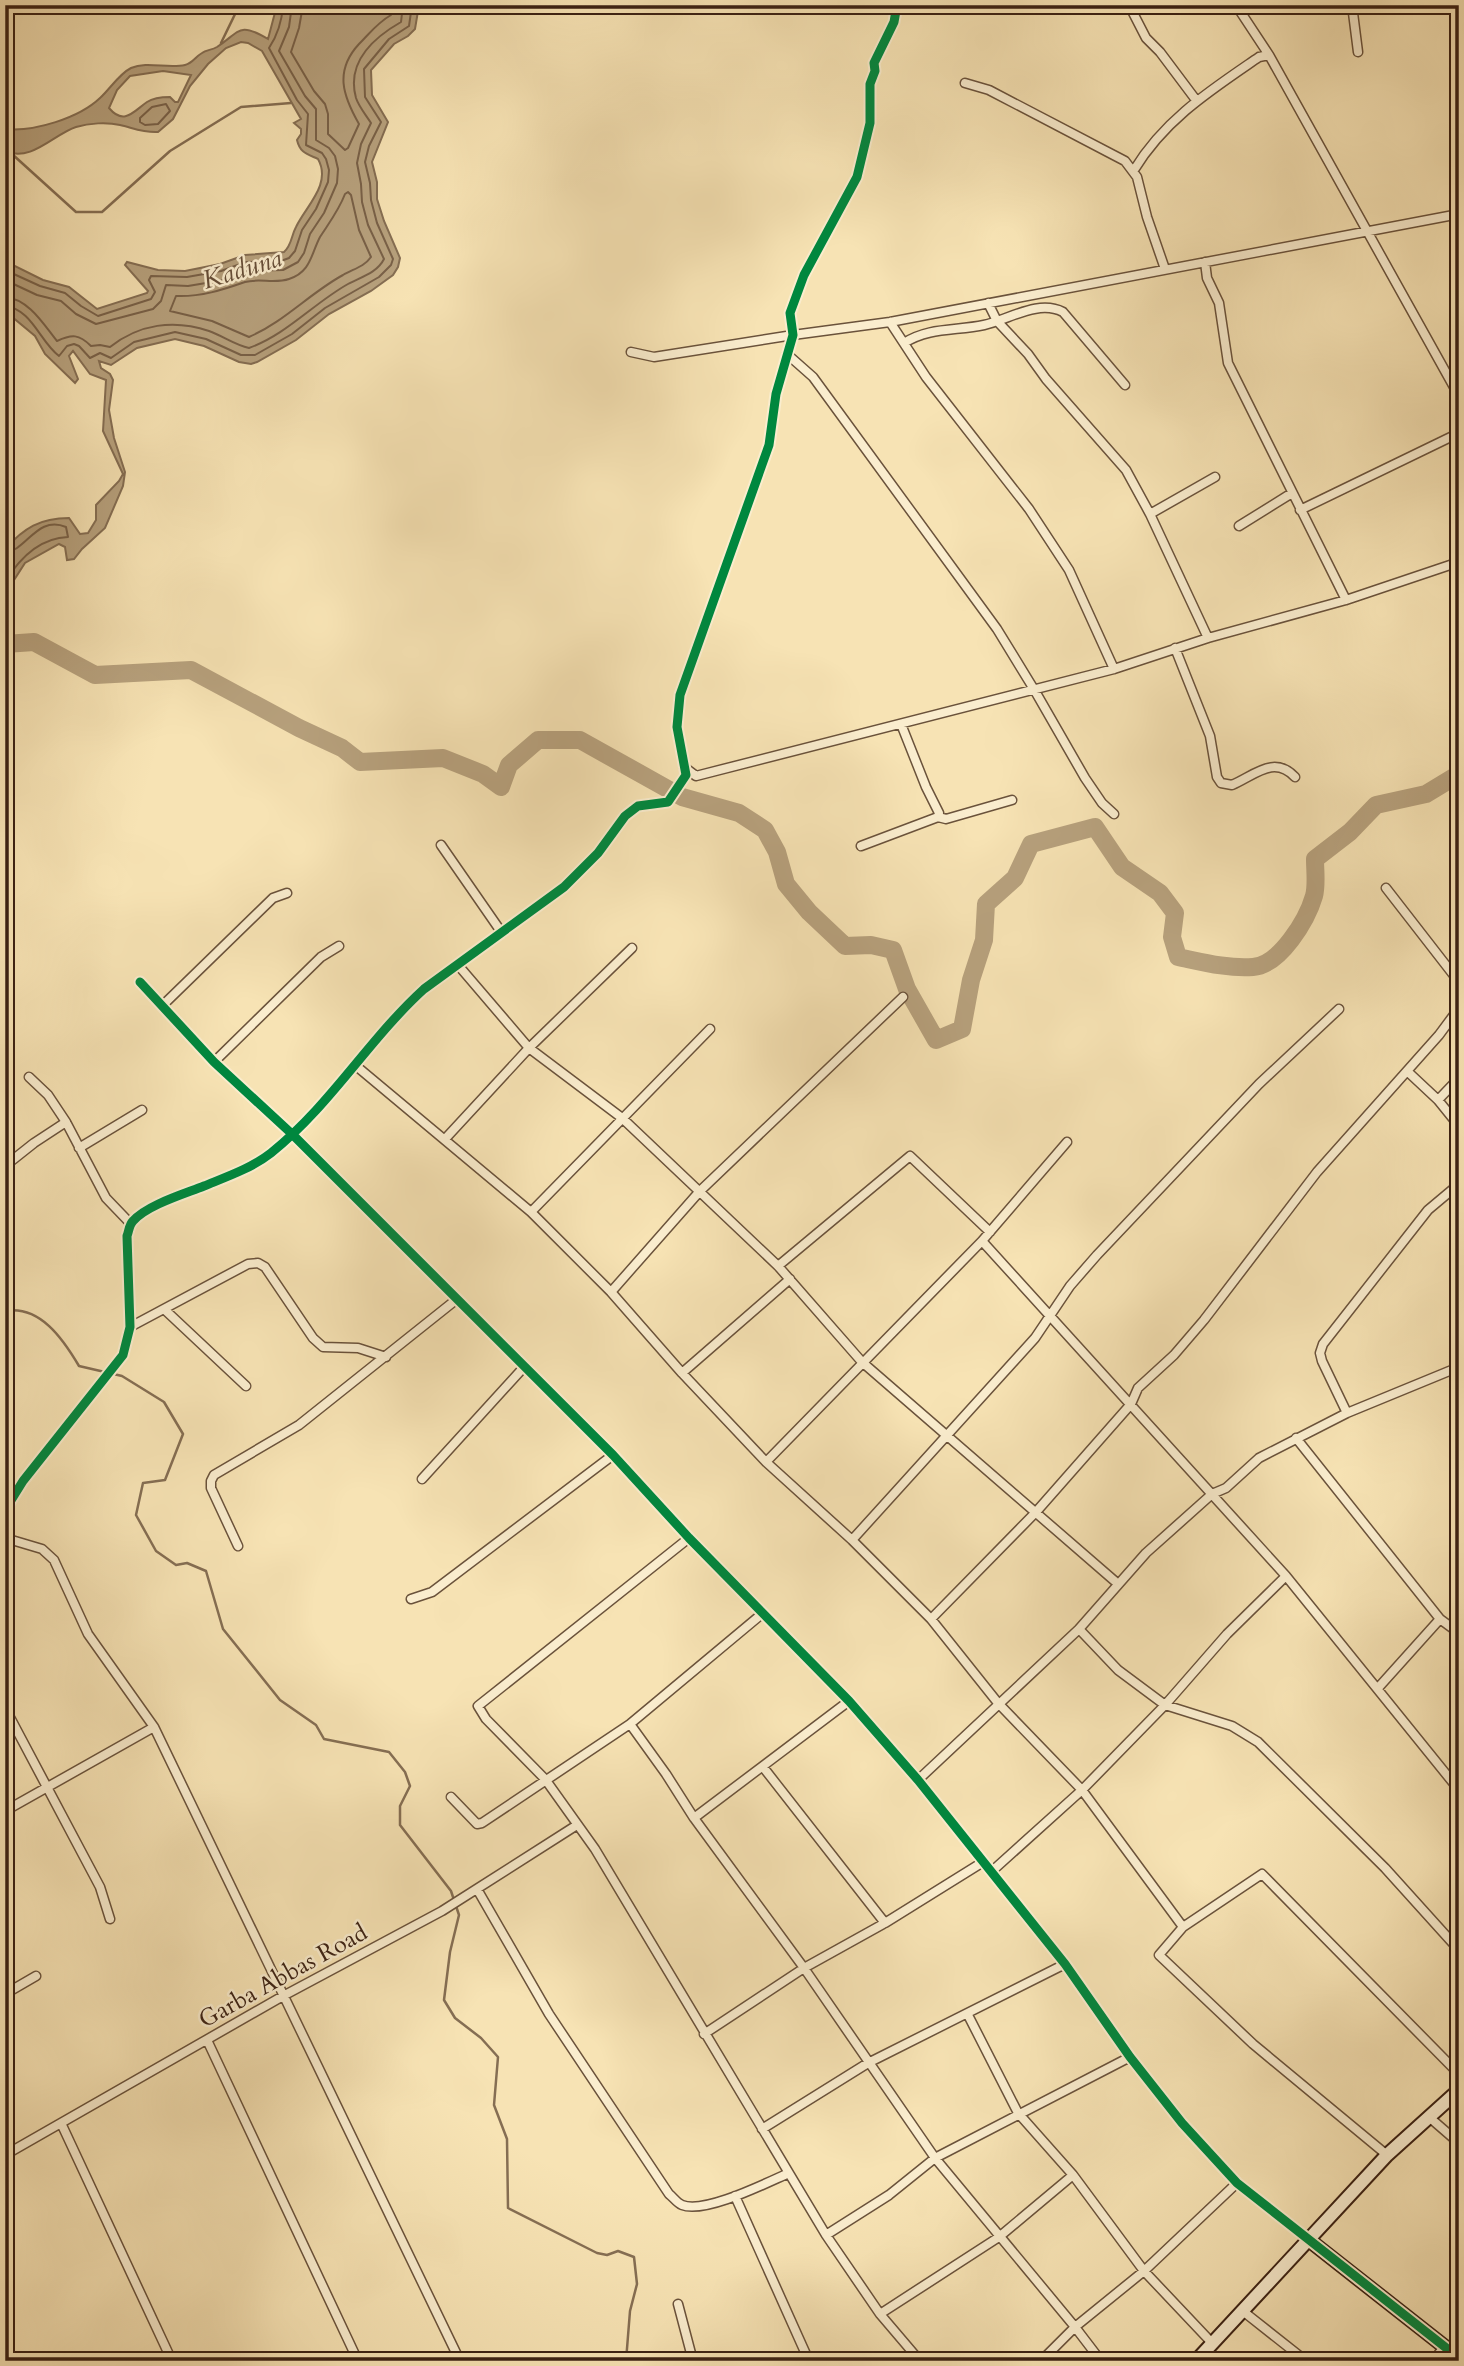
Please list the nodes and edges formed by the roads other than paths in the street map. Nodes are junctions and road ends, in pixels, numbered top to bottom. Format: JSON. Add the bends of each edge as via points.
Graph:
{"nodes":[{"id":1,"x":897,"y":5,"type":"edge"},
{"id":2,"x":1129,"y":5,"type":"edge"},
{"id":3,"x":1236,"y":5,"type":"edge"},
{"id":4,"x":1352,"y":5,"type":"edge"},
{"id":5,"x":1454,"y":5,"type":"edge"},
{"id":6,"x":1459,"y":40,"type":"edge"},
{"id":7,"x":1358,"y":52,"type":"dead end"},
{"id":8,"x":1269,"y":55,"type":"junction"},
{"id":9,"x":964,"y":83,"type":"dead end"},
{"id":10,"x":1196,"y":100,"type":"junction"},
{"id":11,"x":1134,"y":170,"type":"junction"},
{"id":12,"x":1459,"y":214,"type":"edge"},
{"id":13,"x":1366,"y":230,"type":"junction"},
{"id":14,"x":1205,"y":262,"type":"junction"},
{"id":15,"x":1165,"y":269,"type":"junction"},
{"id":16,"x":988,"y":303,"type":"junction"},
{"id":17,"x":997,"y":321,"type":"junction"},
{"id":18,"x":890,"y":322,"type":"junction"},
{"id":19,"x":793,"y":335,"type":"junction"},
{"id":20,"x":904,"y":343,"type":"junction"},
{"id":21,"x":631,"y":352,"type":"dead end"},
{"id":22,"x":787,"y":354,"type":"junction"},
{"id":23,"x":1125,"y":385,"type":"dead end"},
{"id":24,"x":1459,"y":396,"type":"edge"},
{"id":25,"x":1459,"y":433,"type":"edge"},
{"id":26,"x":1215,"y":477,"type":"dead end"},
{"id":27,"x":1292,"y":493,"type":"junction"},
{"id":28,"x":1300,"y":510,"type":"junction"},
{"id":29,"x":1150,"y":514,"type":"junction"},
{"id":30,"x":1239,"y":526,"type":"dead end"},
{"id":31,"x":1459,"y":562,"type":"edge"},
{"id":32,"x":1346,"y":600,"type":"junction"},
{"id":33,"x":1208,"y":638,"type":"junction"},
{"id":34,"x":1175,"y":648,"type":"junction"},
{"id":35,"x":1114,"y":669,"type":"junction"},
{"id":36,"x":1035,"y":691,"type":"junction"},
{"id":37,"x":901,"y":724,"type":"junction"},
{"id":38,"x":685,"y":771,"type":"junction"},
{"id":39,"x":1294,"y":777,"type":"dead end"},
{"id":40,"x":1012,"y":800,"type":"dead end"},
{"id":41,"x":1114,"y":814,"type":"dead end"},
{"id":42,"x":939,"y":817,"type":"junction"},
{"id":43,"x":441,"y":845,"type":"dead end"},
{"id":44,"x":861,"y":846,"type":"dead end"},
{"id":45,"x":1386,"y":888,"type":"dead end"},
{"id":46,"x":287,"y":892,"type":"dead end"},
{"id":47,"x":502,"y":933,"type":"junction"},
{"id":48,"x":339,"y":946,"type":"dead end"},
{"id":49,"x":632,"y":948,"type":"dead end"},
{"id":50,"x":458,"y":965,"type":"junction"},
{"id":51,"x":140,"y":982,"type":"dead end"},
{"id":52,"x":1459,"y":982,"type":"edge"},
{"id":53,"x":903,"y":997,"type":"dead end"},
{"id":54,"x":162,"y":1006,"type":"junction"},
{"id":55,"x":1459,"y":1008,"type":"edge"},
{"id":56,"x":1339,"y":1009,"type":"dead end"},
{"id":57,"x":710,"y":1030,"type":"dead end"},
{"id":58,"x":529,"y":1048,"type":"junction"},
{"id":59,"x":214,"y":1062,"type":"junction"},
{"id":60,"x":355,"y":1065,"type":"junction"},
{"id":61,"x":1407,"y":1071,"type":"junction"},
{"id":62,"x":29,"y":1077,"type":"dead end"},
{"id":63,"x":1459,"y":1078,"type":"edge"},
{"id":64,"x":1438,"y":1100,"type":"junction"},
{"id":65,"x":142,"y":1110,"type":"dead end"},
{"id":66,"x":622,"y":1118,"type":"junction"},
{"id":67,"x":66,"y":1122,"type":"junction"},
{"id":68,"x":1459,"y":1126,"type":"edge"},
{"id":69,"x":292,"y":1134,"type":"junction"},
{"id":70,"x":445,"y":1139,"type":"junction"},
{"id":71,"x":1067,"y":1142,"type":"dead end"},
{"id":72,"x":79,"y":1148,"type":"junction"},
{"id":73,"x":5,"y":1166,"type":"edge"},
{"id":74,"x":1459,"y":1184,"type":"edge"},
{"id":75,"x":700,"y":1191,"type":"junction"},
{"id":76,"x":531,"y":1212,"type":"junction"},
{"id":77,"x":130,"y":1223,"type":"junction"},
{"id":78,"x":990,"y":1232,"type":"junction"},
{"id":79,"x":982,"y":1241,"type":"junction"},
{"id":80,"x":778,"y":1266,"type":"junction"},
{"id":81,"x":790,"y":1279,"type":"junction"},
{"id":82,"x":611,"y":1292,"type":"junction"},
{"id":83,"x":457,"y":1299,"type":"junction"},
{"id":84,"x":164,"y":1309,"type":"junction"},
{"id":85,"x":1049,"y":1317,"type":"junction"},
{"id":86,"x":130,"y":1327,"type":"junction"},
{"id":87,"x":386,"y":1357,"type":"junction"},
{"id":88,"x":862,"y":1362,"type":"junction"},
{"id":89,"x":524,"y":1367,"type":"junction"},
{"id":90,"x":1459,"y":1367,"type":"edge"},
{"id":91,"x":682,"y":1373,"type":"junction"},
{"id":92,"x":246,"y":1386,"type":"dead end"},
{"id":93,"x":1130,"y":1404,"type":"junction"},
{"id":94,"x":1347,"y":1413,"type":"junction"},
{"id":95,"x":947,"y":1435,"type":"junction"},
{"id":96,"x":1296,"y":1438,"type":"junction"},
{"id":97,"x":613,"y":1455,"type":"junction"},
{"id":98,"x":766,"y":1462,"type":"junction"},
{"id":99,"x":422,"y":1479,"type":"dead end"},
{"id":100,"x":1212,"y":1494,"type":"junction"},
{"id":101,"x":5,"y":1510,"type":"edge"},
{"id":102,"x":1035,"y":1511,"type":"junction"},
{"id":103,"x":5,"y":1538,"type":"edge"},
{"id":104,"x":689,"y":1538,"type":"junction"},
{"id":105,"x":852,"y":1540,"type":"junction"},
{"id":106,"x":238,"y":1546,"type":"dead end"},
{"id":107,"x":1286,"y":1576,"type":"junction"},
{"id":108,"x":1117,"y":1583,"type":"junction"},
{"id":109,"x":411,"y":1599,"type":"dead end"},
{"id":110,"x":764,"y":1614,"type":"junction"},
{"id":111,"x":931,"y":1619,"type":"junction"},
{"id":112,"x":1440,"y":1619,"type":"junction"},
{"id":113,"x":1079,"y":1629,"type":"junction"},
{"id":114,"x":1459,"y":1633,"type":"edge"},
{"id":115,"x":1378,"y":1688,"type":"junction"},
{"id":116,"x":849,"y":1701,"type":"junction"},
{"id":117,"x":998,"y":1703,"type":"junction"},
{"id":118,"x":1165,"y":1705,"type":"junction"},
{"id":119,"x":5,"y":1708,"type":"edge"},
{"id":120,"x":630,"y":1724,"type":"junction"},
{"id":121,"x":154,"y":1727,"type":"junction"},
{"id":122,"x":763,"y":1767,"type":"junction"},
{"id":123,"x":545,"y":1779,"type":"junction"},
{"id":124,"x":918,"y":1780,"type":"junction"},
{"id":125,"x":49,"y":1788,"type":"junction"},
{"id":126,"x":1082,"y":1790,"type":"junction"},
{"id":127,"x":1459,"y":1790,"type":"edge"},
{"id":128,"x":451,"y":1797,"type":"dead end"},
{"id":129,"x":5,"y":1811,"type":"edge"},
{"id":130,"x":694,"y":1818,"type":"junction"},
{"id":131,"x":577,"y":1825,"type":"junction"},
{"id":132,"x":983,"y":1862,"type":"junction"},
{"id":133,"x":991,"y":1872,"type":"junction"},
{"id":134,"x":477,"y":1889,"type":"junction"},
{"id":135,"x":110,"y":1919,"type":"dead end"},
{"id":136,"x":885,"y":1923,"type":"junction"},
{"id":137,"x":1183,"y":1927,"type":"junction"},
{"id":138,"x":1459,"y":1950,"type":"edge"},
{"id":139,"x":1065,"y":1964,"type":"junction"},
{"id":140,"x":804,"y":1968,"type":"junction"},
{"id":141,"x":36,"y":1976,"type":"dead end"},
{"id":142,"x":5,"y":1994,"type":"edge"},
{"id":143,"x":284,"y":1996,"type":"junction"},
{"id":144,"x":968,"y":2015,"type":"junction"},
{"id":145,"x":704,"y":2034,"type":"junction"},
{"id":146,"x":206,"y":2040,"type":"junction"},
{"id":147,"x":1130,"y":2057,"type":"junction"},
{"id":148,"x":868,"y":2063,"type":"junction"},
{"id":149,"x":1459,"y":2074,"type":"edge"},
{"id":150,"x":1459,"y":2090,"type":"edge"},
{"id":151,"x":1018,"y":2113,"type":"junction"},
{"id":152,"x":1429,"y":2117,"type":"junction"},
{"id":153,"x":61,"y":2123,"type":"junction"},
{"id":154,"x":762,"y":2129,"type":"junction"},
{"id":155,"x":1459,"y":2143,"type":"edge"},
{"id":156,"x":5,"y":2155,"type":"edge"},
{"id":157,"x":1387,"y":2155,"type":"junction"},
{"id":158,"x":935,"y":2158,"type":"junction"},
{"id":159,"x":789,"y":2173,"type":"junction"},
{"id":160,"x":1073,"y":2175,"type":"junction"},
{"id":161,"x":1237,"y":2183,"type":"junction"},
{"id":162,"x":735,"y":2196,"type":"junction"},
{"id":163,"x":826,"y":2235,"type":"junction"},
{"id":164,"x":999,"y":2237,"type":"junction"},
{"id":165,"x":1309,"y":2240,"type":"junction"},
{"id":166,"x":1144,"y":2271,"type":"junction"},
{"id":167,"x":678,"y":2304,"type":"dead end"},
{"id":168,"x":1244,"y":2312,"type":"junction"},
{"id":169,"x":880,"y":2314,"type":"junction"},
{"id":170,"x":1075,"y":2327,"type":"junction"},
{"id":171,"x":1213,"y":2344,"type":"junction"},
{"id":172,"x":1444,"y":2347,"type":"junction"},
{"id":173,"x":1459,"y":2358,"type":"edge"},
{"id":174,"x":172,"y":2361,"type":"edge"},
{"id":175,"x":358,"y":2361,"type":"edge"},
{"id":176,"x":460,"y":2361,"type":"edge"},
{"id":177,"x":693,"y":2361,"type":"edge"},
{"id":178,"x":809,"y":2361,"type":"edge"},
{"id":179,"x":920,"y":2361,"type":"edge"},
{"id":180,"x":1041,"y":2361,"type":"edge"},
{"id":181,"x":1101,"y":2361,"type":"edge"},
{"id":182,"x":1196,"y":2361,"type":"edge"},
{"id":183,"x":1306,"y":2361,"type":"edge"},
{"id":184,"x":1433,"y":2361,"type":"edge"}],
"edges":[{"from":1,"to":19,"type":"street","via":[[894,22],[874,62],[870,123],[856,177],[804,275],[790,313]]},
{"from":2,"to":10,"type":"street","via":[[1146,38]]},
{"from":3,"to":8,"type":"street"},
{"from":4,"to":7,"type":"street"},
{"from":5,"to":6,"type":"street"},
{"from":8,"to":10,"type":"street","via":[[1259,57]]},
{"from":8,"to":13,"type":"street"},
{"from":9,"to":11,"type":"street","via":[[989,90],[1125,161]]},
{"from":10,"to":11,"type":"street"},
{"from":11,"to":15,"type":"street"},
{"from":12,"to":13,"type":"street"},
{"from":13,"to":14,"type":"street"},
{"from":13,"to":24,"type":"street"},
{"from":14,"to":15,"type":"street"},
{"from":14,"to":27,"type":"street","via":[[1219,303],[1228,363]]},
{"from":15,"to":16,"type":"street"},
{"from":16,"to":17,"type":"street"},
{"from":16,"to":18,"type":"street"},
{"from":17,"to":20,"type":"street","via":[[926,332]]},
{"from":17,"to":23,"type":"street","via":[[1015,313],[1055,308],[1063,312]]},
{"from":17,"to":29,"type":"street","via":[[1118,459]]},
{"from":18,"to":19,"type":"street"},
{"from":18,"to":20,"type":"street"},
{"from":19,"to":21,"type":"street","via":[[654,357]]},
{"from":19,"to":22,"type":"street"},
{"from":20,"to":35,"type":"street","via":[[1029,509],[1069,570]]},
{"from":22,"to":36,"type":"street","via":[[813,377],[996,629]]},
{"from":22,"to":38,"type":"street","via":[[769,445],[680,695],[677,727]]},
{"from":25,"to":28,"type":"street"},
{"from":26,"to":29,"type":"street"},
{"from":27,"to":28,"type":"street"},
{"from":27,"to":30,"type":"street"},
{"from":28,"to":32,"type":"street"},
{"from":29,"to":33,"type":"street"},
{"from":31,"to":32,"type":"street"},
{"from":32,"to":33,"type":"street"},
{"from":33,"to":34,"type":"street"},
{"from":34,"to":35,"type":"street"},
{"from":34,"to":39,"type":"street","via":[[1210,736],[1221,783],[1232,785],[1273,765],[1282,766]]},
{"from":35,"to":36,"type":"street"},
{"from":36,"to":37,"type":"street"},
{"from":36,"to":41,"type":"street","via":[[1085,778]]},
{"from":37,"to":38,"type":"street","via":[[707,774]]},
{"from":37,"to":42,"type":"street"},
{"from":38,"to":47,"type":"street","via":[[668,802],[638,806],[625,816],[598,853],[564,887]]},
{"from":40,"to":42,"type":"street","via":[[946,819]]},
{"from":42,"to":44,"type":"street"},
{"from":43,"to":47,"type":"street"},
{"from":45,"to":52,"type":"street"},
{"from":46,"to":54,"type":"street","via":[[273,898]]},
{"from":47,"to":50,"type":"street"},
{"from":48,"to":59,"type":"street","via":[[321,957]]},
{"from":49,"to":58,"type":"street"},
{"from":50,"to":58,"type":"street"},
{"from":50,"to":60,"type":"street","via":[[407,1005]]},
{"from":51,"to":54,"type":"street"},
{"from":53,"to":75,"type":"street"},
{"from":54,"to":59,"type":"street"},
{"from":55,"to":61,"type":"street"},
{"from":56,"to":85,"type":"street","via":[[1259,1084],[1097,1255]]},
{"from":57,"to":66,"type":"street"},
{"from":58,"to":66,"type":"street"},
{"from":58,"to":70,"type":"street"},
{"from":59,"to":69,"type":"street"},
{"from":60,"to":69,"type":"street"},
{"from":60,"to":70,"type":"street"},
{"from":61,"to":64,"type":"street"},
{"from":61,"to":93,"type":"street","via":[[1317,1172],[1204,1320],[1138,1388]]},
{"from":62,"to":67,"type":"street"},
{"from":63,"to":64,"type":"street"},
{"from":64,"to":68,"type":"street"},
{"from":65,"to":72,"type":"street"},
{"from":66,"to":75,"type":"street"},
{"from":66,"to":76,"type":"street"},
{"from":67,"to":72,"type":"street"},
{"from":67,"to":73,"type":"street"},
{"from":69,"to":77,"type":"street","via":[[269,1155],[168,1200]]},
{"from":69,"to":83,"type":"street"},
{"from":70,"to":76,"type":"street"},
{"from":71,"to":78,"type":"street"},
{"from":72,"to":77,"type":"street","via":[[106,1198]]},
{"from":74,"to":94,"type":"street","via":[[1428,1210],[1323,1344],[1322,1361]]},
{"from":75,"to":80,"type":"street"},
{"from":75,"to":82,"type":"street"},
{"from":76,"to":82,"type":"street"},
{"from":77,"to":86,"type":"street"},
{"from":78,"to":79,"type":"street"},
{"from":78,"to":80,"type":"street","via":[[910,1156]]},
{"from":79,"to":85,"type":"street"},
{"from":79,"to":88,"type":"street"},
{"from":80,"to":81,"type":"street"},
{"from":81,"to":88,"type":"street"},
{"from":81,"to":91,"type":"street"},
{"from":82,"to":91,"type":"street"},
{"from":83,"to":87,"type":"street"},
{"from":83,"to":89,"type":"street"},
{"from":84,"to":86,"type":"street"},
{"from":84,"to":87,"type":"street","via":[[258,1263],[323,1348],[358,1349]]},
{"from":84,"to":92,"type":"street"},
{"from":85,"to":93,"type":"street"},
{"from":85,"to":95,"type":"street"},
{"from":86,"to":101,"type":"street","via":[[123,1355]]},
{"from":87,"to":106,"type":"street","via":[[299,1425],[214,1475],[211,1488]]},
{"from":88,"to":95,"type":"street"},
{"from":88,"to":98,"type":"street"},
{"from":89,"to":97,"type":"street"},
{"from":89,"to":99,"type":"street"},
{"from":90,"to":94,"type":"street"},
{"from":91,"to":98,"type":"street"},
{"from":93,"to":100,"type":"street"},
{"from":93,"to":102,"type":"street"},
{"from":94,"to":96,"type":"street"},
{"from":95,"to":102,"type":"street"},
{"from":95,"to":105,"type":"street"},
{"from":96,"to":100,"type":"street","via":[[1259,1458],[1226,1488]]},
{"from":96,"to":112,"type":"street"},
{"from":97,"to":104,"type":"street"},
{"from":97,"to":109,"type":"street","via":[[432,1592]]},
{"from":98,"to":105,"type":"street"},
{"from":100,"to":107,"type":"street"},
{"from":100,"to":108,"type":"street"},
{"from":102,"to":108,"type":"street"},
{"from":102,"to":111,"type":"street"},
{"from":103,"to":121,"type":"street","via":[[42,1549],[54,1560],[88,1634]]},
{"from":104,"to":110,"type":"street"},
{"from":104,"to":123,"type":"street","via":[[478,1706]]},
{"from":105,"to":111,"type":"street"},
{"from":107,"to":115,"type":"street"},
{"from":107,"to":118,"type":"street"},
{"from":108,"to":113,"type":"street"},
{"from":110,"to":116,"type":"street"},
{"from":110,"to":120,"type":"street"},
{"from":111,"to":117,"type":"street"},
{"from":112,"to":114,"type":"street"},
{"from":112,"to":115,"type":"street"},
{"from":113,"to":117,"type":"street"},
{"from":113,"to":118,"type":"street","via":[[1118,1671]]},
{"from":115,"to":127,"type":"street"},
{"from":116,"to":122,"type":"street"},
{"from":116,"to":124,"type":"street"},
{"from":117,"to":124,"type":"street"},
{"from":117,"to":126,"type":"street"},
{"from":118,"to":126,"type":"street"},
{"from":118,"to":138,"type":"street","via":[[1233,1726],[1258,1742],[1385,1868]]},
{"from":119,"to":125,"type":"street"},
{"from":120,"to":123,"type":"street"},
{"from":120,"to":130,"type":"street"},
{"from":121,"to":125,"type":"street"},
{"from":121,"to":143,"type":"street"},
{"from":122,"to":130,"type":"street"},
{"from":122,"to":136,"type":"street"},
{"from":123,"to":128,"type":"street","via":[[477,1824]]},
{"from":123,"to":131,"type":"street"},
{"from":124,"to":132,"type":"street"},
{"from":125,"to":129,"type":"street"},
{"from":125,"to":135,"type":"street","via":[[100,1887]]},
{"from":126,"to":133,"type":"street"},
{"from":126,"to":137,"type":"street"},
{"from":130,"to":140,"type":"street"},
{"from":131,"to":134,"type":"street","name":"Garba Abbas Road"},
{"from":131,"to":145,"type":"street"},
{"from":132,"to":133,"type":"street"},
{"from":132,"to":136,"type":"street"},
{"from":133,"to":139,"type":"street"},
{"from":134,"to":143,"type":"street","name":"Garba Abbas Road"},
{"from":134,"to":162,"type":"street","via":[[549,2014],[669,2194],[680,2204],[695,2207]]},
{"from":136,"to":140,"type":"street"},
{"from":137,"to":149,"type":"street","via":[[1262,1874]]},
{"from":137,"to":157,"type":"street","via":[[1159,1955],[1253,2044]]},
{"from":139,"to":144,"type":"street"},
{"from":139,"to":147,"type":"street"},
{"from":140,"to":145,"type":"street"},
{"from":140,"to":148,"type":"street"},
{"from":141,"to":142,"type":"street"},
{"from":143,"to":146,"type":"street","name":"Garba Abbas Road"},
{"from":143,"to":176,"type":"street"},
{"from":144,"to":148,"type":"street"},
{"from":144,"to":151,"type":"street"},
{"from":145,"to":154,"type":"street"},
{"from":146,"to":153,"type":"street","name":"Garba Abbas Road"},
{"from":146,"to":175,"type":"street"},
{"from":147,"to":151,"type":"street"},
{"from":147,"to":161,"type":"street"},
{"from":148,"to":154,"type":"street"},
{"from":148,"to":158,"type":"street"},
{"from":150,"to":152,"type":"street"},
{"from":151,"to":158,"type":"street"},
{"from":151,"to":160,"type":"street"},
{"from":152,"to":155,"type":"street"},
{"from":152,"to":157,"type":"street"},
{"from":153,"to":156,"type":"street","name":"Garba Abbas Road"},
{"from":153,"to":174,"type":"street"},
{"from":154,"to":159,"type":"street"},
{"from":157,"to":165,"type":"street"},
{"from":158,"to":163,"type":"street"},
{"from":158,"to":164,"type":"street"},
{"from":159,"to":162,"type":"street"},
{"from":159,"to":163,"type":"street"},
{"from":160,"to":164,"type":"street"},
{"from":160,"to":166,"type":"street"},
{"from":161,"to":165,"type":"street"},
{"from":161,"to":166,"type":"street"},
{"from":162,"to":178,"type":"street"},
{"from":163,"to":169,"type":"street"},
{"from":164,"to":169,"type":"street"},
{"from":164,"to":170,"type":"street"},
{"from":165,"to":168,"type":"street"},
{"from":165,"to":172,"type":"street"},
{"from":166,"to":170,"type":"street"},
{"from":166,"to":171,"type":"street"},
{"from":167,"to":177,"type":"street"},
{"from":168,"to":171,"type":"street"},
{"from":168,"to":183,"type":"street"},
{"from":169,"to":179,"type":"street"},
{"from":170,"to":180,"type":"street"},
{"from":170,"to":181,"type":"street"},
{"from":171,"to":182,"type":"street"},
{"from":172,"to":173,"type":"street"},
{"from":172,"to":184,"type":"street"}]}
